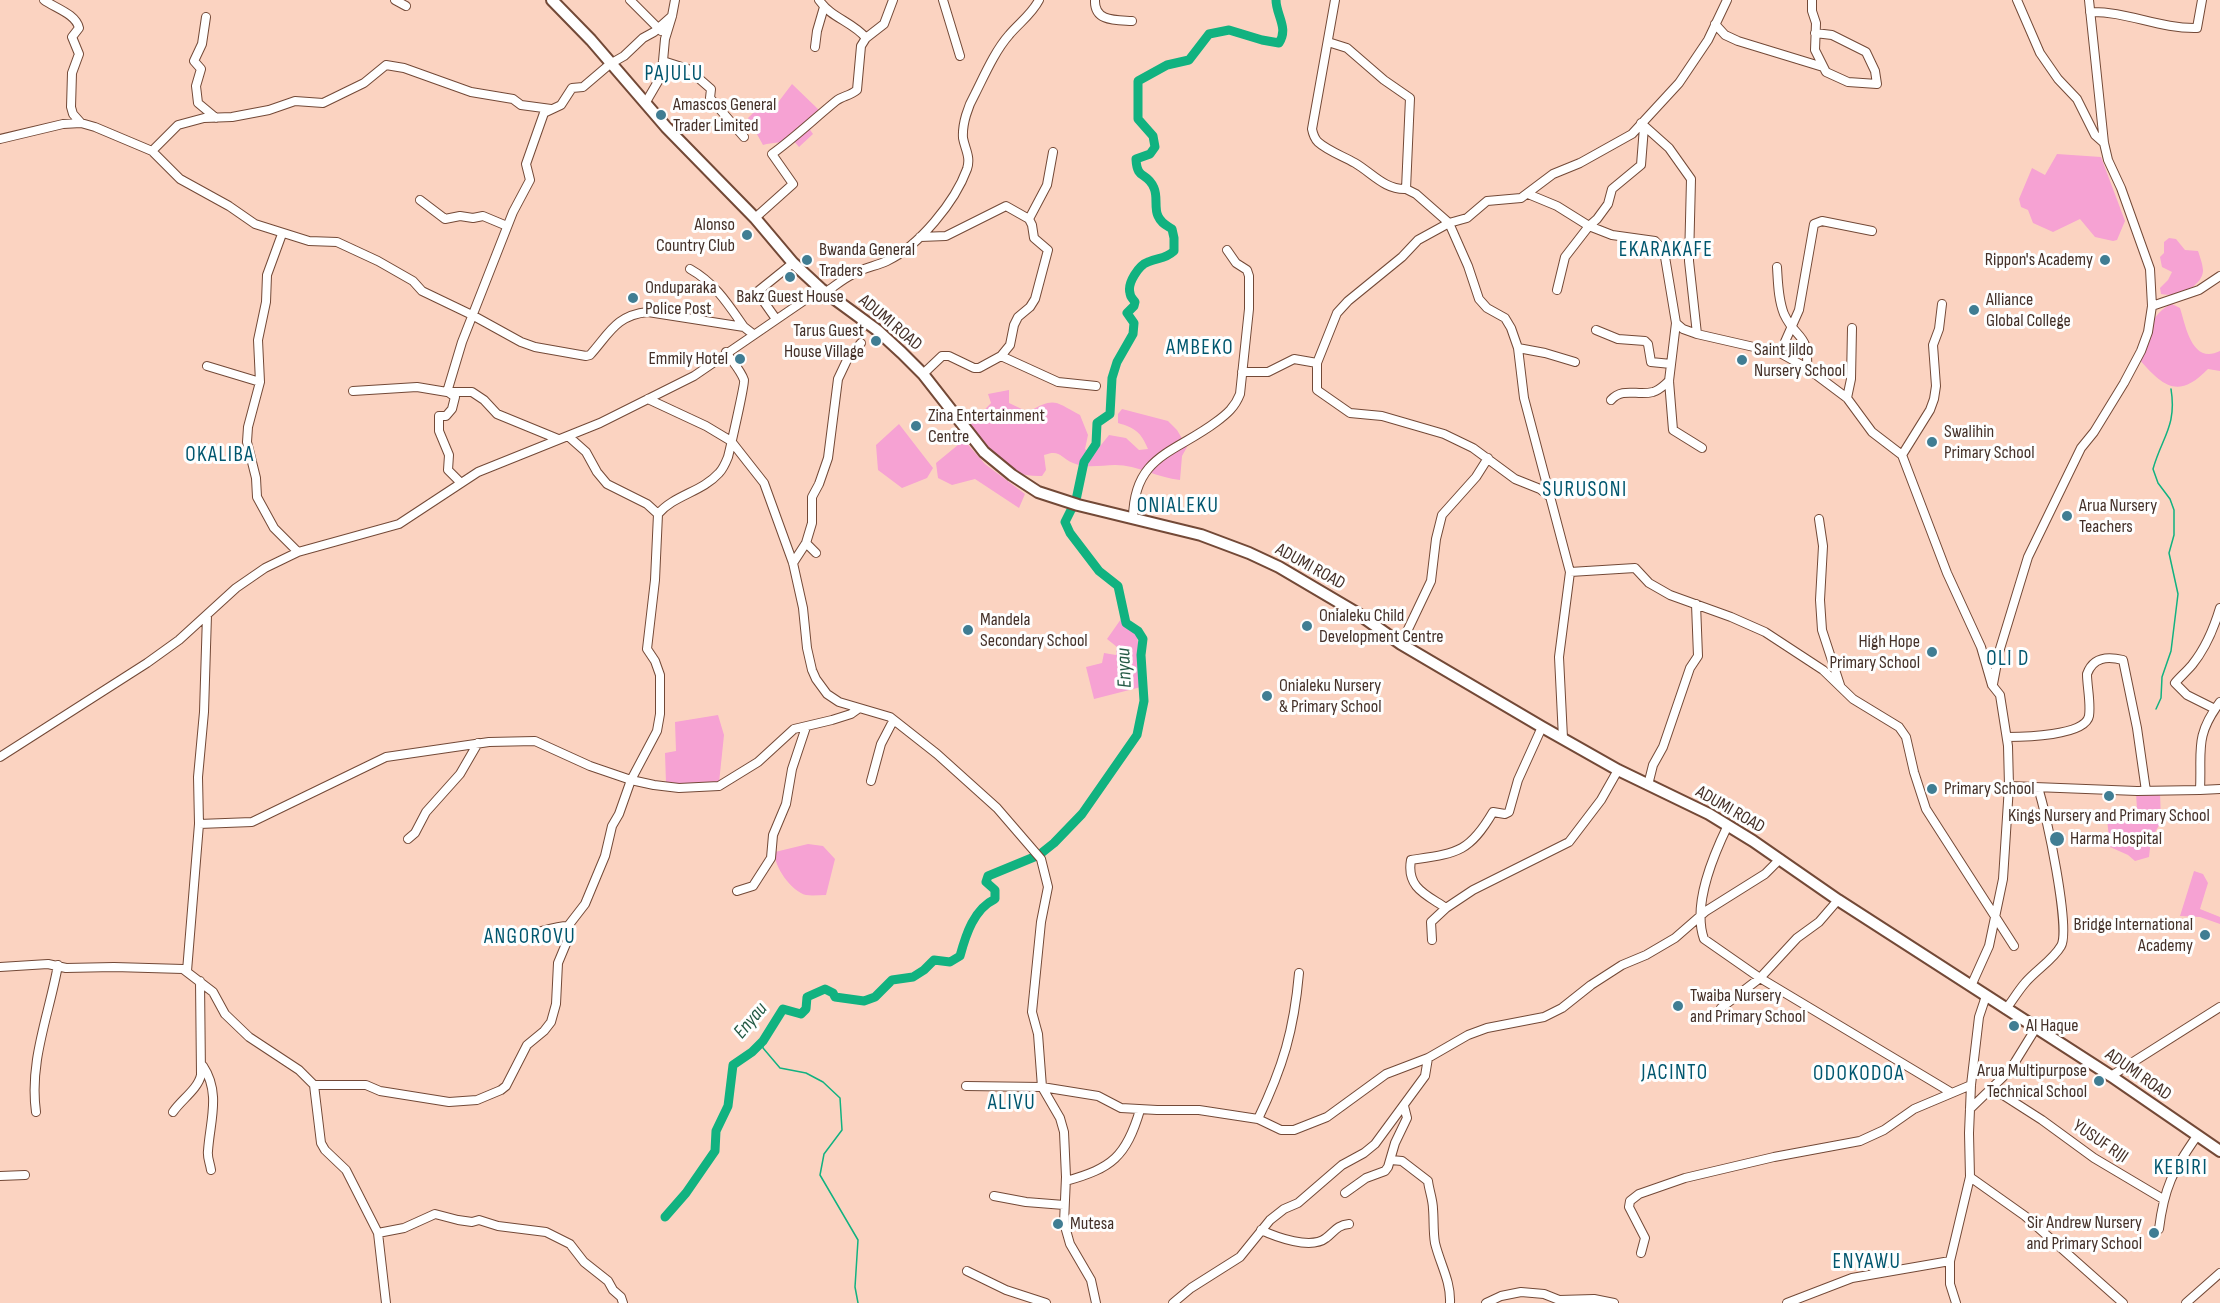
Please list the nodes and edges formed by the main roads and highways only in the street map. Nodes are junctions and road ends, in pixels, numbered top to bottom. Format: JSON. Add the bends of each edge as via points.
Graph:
{"nodes":[{"id":1,"x":552,"y":0,"type":"edge"},
{"id":2,"x":2220,"y":1151,"type":"edge"}],
"edges":[{"from":1,"to":2,"type":"main road","name":"ADUMI ROAD","via":[[793,263],[823,291],[877,330],[923,374],[984,452],[1038,492],[1201,535],[1279,567],[1542,727],[1728,825]]}]}
